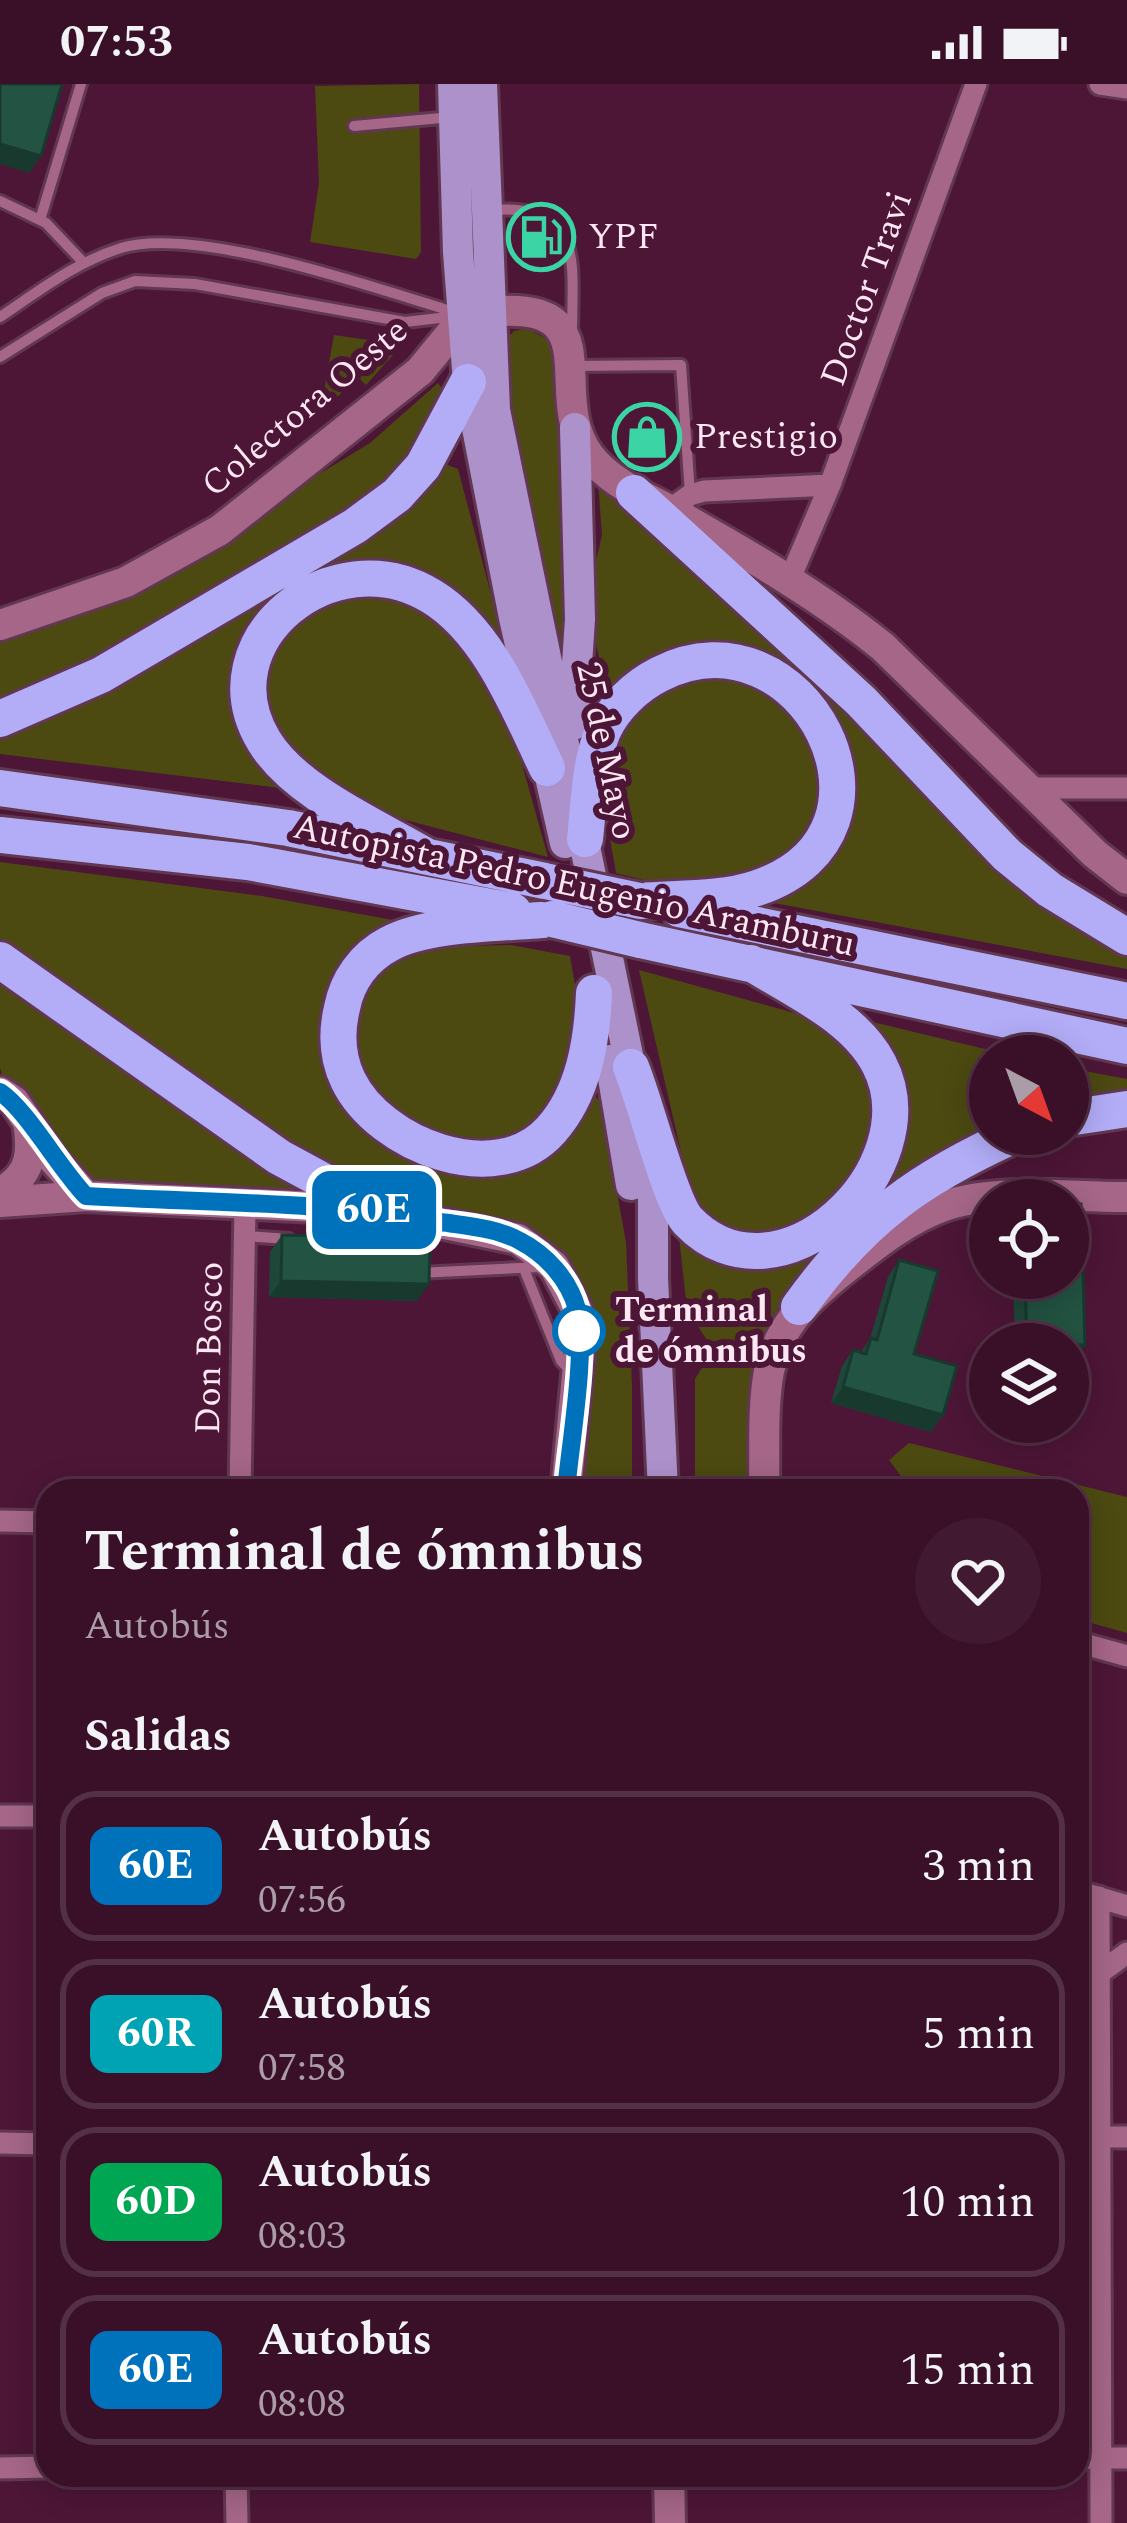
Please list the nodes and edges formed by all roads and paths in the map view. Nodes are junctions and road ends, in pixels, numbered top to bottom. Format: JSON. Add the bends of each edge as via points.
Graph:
{"nodes":[{"id":1,"x":81,"y":84,"type":"edge"},
{"id":2,"x":453,"y":84,"type":"edge"},
{"id":3,"x":976,"y":84,"type":"edge"},
{"id":4,"x":1100,"y":84,"type":"edge"},
{"id":5,"x":1127,"y":88,"type":"edge"},
{"id":6,"x":473,"y":105,"type":"edge"},
{"id":7,"x":354,"y":126,"type":"dead end"},
{"id":8,"x":0,"y":201,"type":"edge"},
{"id":9,"x":487,"y":211,"type":"junction"},
{"id":10,"x":40,"y":220,"type":"junction"},
{"id":11,"x":83,"y":262,"type":"junction"},
{"id":12,"x":478,"y":313,"type":"junction"},
{"id":13,"x":0,"y":316,"type":"edge"},
{"id":14,"x":0,"y":357,"type":"edge"},
{"id":15,"x":573,"y":368,"type":"junction"},
{"id":16,"x":468,"y":382,"type":"junction"},
{"id":17,"x":575,"y":428,"type":"junction"},
{"id":18,"x":830,"y":485,"type":"junction"},
{"id":19,"x":634,"y":493,"type":"junction"},
{"id":20,"x":679,"y":502,"type":"junction"},
{"id":21,"x":789,"y":581,"type":"junction"},
{"id":22,"x":0,"y":625,"type":"edge"},
{"id":23,"x":0,"y":718,"type":"edge"},
{"id":24,"x":560,"y":773,"type":"junction"},
{"id":25,"x":0,"y":788,"type":"edge"},
{"id":26,"x":1027,"y":788,"type":"junction"},
{"id":27,"x":1127,"y":788,"type":"edge"},
{"id":28,"x":0,"y":835,"type":"edge"},
{"id":29,"x":585,"y":839,"type":"junction"},
{"id":30,"x":426,"y":856,"type":"junction"},
{"id":31,"x":1127,"y":879,"type":"edge"},
{"id":32,"x":640,"y":901,"type":"junction"},
{"id":33,"x":552,"y":919,"type":"junction"},
{"id":34,"x":1127,"y":937,"type":"edge"},
{"id":35,"x":0,"y":960,"type":"edge"},
{"id":36,"x":751,"y":963,"type":"junction"},
{"id":37,"x":594,"y":993,"type":"junction"},
{"id":38,"x":1127,"y":1001,"type":"edge"},
{"id":39,"x":1127,"y":1046,"type":"edge"},
{"id":40,"x":631,"y":1067,"type":"junction"},
{"id":41,"x":0,"y":1092,"type":"edge"},
{"id":42,"x":1127,"y":1109,"type":"edge"},
{"id":43,"x":1089,"y":1112,"type":"edge"},
{"id":44,"x":28,"y":1122,"type":"junction"},
{"id":45,"x":970,"y":1155,"type":"edge"},
{"id":46,"x":86,"y":1196,"type":"junction"},
{"id":47,"x":1127,"y":1197,"type":"edge"},
{"id":48,"x":0,"y":1198,"type":"edge"},
{"id":49,"x":245,"y":1221,"type":"junction"},
{"id":50,"x":397,"y":1221,"type":"junction"},
{"id":51,"x":292,"y":1239,"type":"edge"},
{"id":52,"x":539,"y":1268,"type":"junction"},
{"id":53,"x":418,"y":1273,"type":"edge"},
{"id":54,"x":653,"y":1278,"type":"junction"},
{"id":55,"x":799,"y":1307,"type":"junction"},
{"id":56,"x":240,"y":1479,"type":"edge"},
{"id":57,"x":567,"y":1479,"type":"edge"},
{"id":58,"x":662,"y":1479,"type":"edge"},
{"id":59,"x":765,"y":1479,"type":"edge"},
{"id":60,"x":0,"y":1521,"type":"edge"},
{"id":61,"x":36,"y":1522,"type":"edge"},
{"id":62,"x":1089,"y":1645,"type":"edge"},
{"id":63,"x":1127,"y":1656,"type":"edge"},
{"id":64,"x":0,"y":1816,"type":"edge"},
{"id":65,"x":36,"y":1816,"type":"edge"},
{"id":66,"x":1089,"y":1894,"type":"edge"},
{"id":67,"x":1089,"y":1900,"type":"edge"},
{"id":68,"x":1127,"y":1906,"type":"edge"},
{"id":69,"x":1127,"y":1953,"type":"edge"},
{"id":70,"x":1101,"y":1972,"type":"junction"},
{"id":71,"x":1089,"y":2137,"type":"edge"},
{"id":72,"x":1127,"y":2137,"type":"edge"},
{"id":73,"x":0,"y":2143,"type":"edge"},
{"id":74,"x":36,"y":2144,"type":"edge"},
{"id":75,"x":1089,"y":2458,"type":"edge"},
{"id":76,"x":1101,"y":2458,"type":"junction"},
{"id":77,"x":1127,"y":2458,"type":"edge"},
{"id":78,"x":36,"y":2467,"type":"edge"},
{"id":79,"x":0,"y":2468,"type":"edge"},
{"id":80,"x":236,"y":2487,"type":"edge"},
{"id":81,"x":669,"y":2487,"type":"edge"},
{"id":82,"x":237,"y":2523,"type":"edge"},
{"id":83,"x":670,"y":2523,"type":"edge"},
{"id":84,"x":1101,"y":2523,"type":"edge"}],
"edges":[{"from":1,"to":10,"type":"lane"},
{"from":2,"to":6,"type":"main road"},
{"from":3,"to":18,"type":"street","name":"Doctor Travi"},
{"from":4,"to":5,"type":"street"},
{"from":6,"to":7,"type":"lane"},
{"from":6,"to":9,"type":"main road"},
{"from":6,"to":12,"type":"main road","via":[[458,252]]},
{"from":8,"to":10,"type":"lane"},
{"from":9,"to":12,"type":"main road"},
{"from":9,"to":15,"type":"lane","via":[[534,211],[564,233]]},
{"from":10,"to":11,"type":"lane"},
{"from":11,"to":12,"type":"lane","via":[[146,243],[199,246]]},
{"from":11,"to":13,"type":"lane"},
{"from":12,"to":14,"type":"lane","via":[[405,322],[135,280]]},
{"from":12,"to":15,"type":"street","via":[[545,317],[565,340]]},
{"from":12,"to":16,"type":"main road","name":"25 de Mayo"},
{"from":12,"to":22,"type":"street","name":"Colectora Oeste","via":[[420,371],[220,530],[127,581]]},
{"from":12,"to":24,"type":"main road","name":"25 de Mayo"},
{"from":15,"to":17,"type":"street"},
{"from":15,"to":20,"type":"lane","via":[[681,365]]},
{"from":16,"to":23,"type":"highway","via":[[423,466],[383,505],[101,675]]},
{"from":16,"to":24,"type":"main road","name":"25 de Mayo"},
{"from":17,"to":19,"type":"street","via":[[590,456]]},
{"from":17,"to":24,"type":"main road","via":[[580,619]]},
{"from":18,"to":20,"type":"street"},
{"from":18,"to":21,"type":"street","name":"Doctor Travi"},
{"from":19,"to":20,"type":"street"},
{"from":19,"to":34,"type":"highway","via":[[861,701],[1007,856]]},
{"from":20,"to":21,"type":"street"},
{"from":21,"to":26,"type":"street","via":[[884,647]]},
{"from":24,"to":29,"type":"main road","name":"25 de Mayo"},
{"from":24,"to":30,"type":"highway","via":[[486,653],[429,594],[377,576],[300,597],[276,620],[252,667],[262,738],[315,790]]},
{"from":24,"to":37,"type":"main road","name":"25 de Mayo"},
{"from":25,"to":30,"type":"highway","name":"Autopista Pedro Eugenio Aramburu"},
{"from":26,"to":27,"type":"street"},
{"from":26,"to":31,"type":"street"},
{"from":28,"to":33,"type":"highway","name":"Autopista Pedro Eugenio Aramburu","via":[[248,862]]},
{"from":29,"to":32,"type":"highway","via":[[601,736],[649,680],[700,660],[746,663],[813,714],[829,739],[838,781],[821,845],[754,890]]},
{"from":29,"to":40,"type":"main road","name":"25 de Mayo"},
{"from":30,"to":32,"type":"highway","name":"Autopista Pedro Eugenio Aramburu","bridge":true},
{"from":32,"to":38,"type":"highway","name":"Autopista Pedro Eugenio Aramburu"},
{"from":33,"to":36,"type":"highway","name":"Autopista Pedro Eugenio Aramburu","bridge":true},
{"from":33,"to":37,"type":"highway","via":[[424,933],[371,955],[351,980],[340,1017],[340,1060],[350,1084],[395,1130],[464,1156],[500,1160],[549,1132],[567,1107],[593,1030]]},
{"from":35,"to":50,"type":"highway","via":[[280,1157]]},
{"from":36,"to":39,"type":"highway","name":"Autopista Pedro Eugenio Aramburu"},
{"from":36,"to":40,"type":"highway","via":[[848,1028],[879,1064],[893,1115],[888,1145],[844,1211],[776,1250],[717,1243],[676,1202]]},
{"from":37,"to":54,"type":"main road","name":"25 de Mayo"},
{"from":40,"to":54,"type":"main road","name":"25 de Mayo","via":[[653,1199]]},
{"from":41,"to":44,"type":"street"},
{"from":42,"to":43,"type":"highway"},
{"from":44,"to":46,"type":"street"},
{"from":44,"to":48,"type":"street","via":[[28,1167]]},
{"from":45,"to":55,"type":"highway","via":[[857,1233]]},
{"from":46,"to":48,"type":"street"},
{"from":46,"to":49,"type":"street"},
{"from":47,"to":55,"type":"street","via":[[945,1205],[893,1233]]},
{"from":49,"to":50,"type":"street"},
{"from":49,"to":51,"type":"lane"},
{"from":49,"to":56,"type":"street","name":"Don Bosco"},
{"from":50,"to":52,"type":"street","via":[[518,1239]]},
{"from":52,"to":53,"type":"lane"},
{"from":52,"to":57,"type":"street","via":[[577,1310]]},
{"from":54,"to":58,"type":"main road","name":"25 de Mayo"},
{"from":55,"to":59,"type":"street","via":[[769,1372]]},
{"from":60,"to":61,"type":"street"},
{"from":62,"to":63,"type":"street"},
{"from":64,"to":65,"type":"street"},
{"from":66,"to":68,"type":"street"},
{"from":67,"to":70,"type":"street"},
{"from":69,"to":70,"type":"street"},
{"from":70,"to":71,"type":"street"},
{"from":71,"to":72,"type":"street"},
{"from":71,"to":76,"type":"street"},
{"from":73,"to":74,"type":"street"},
{"from":75,"to":76,"type":"street"},
{"from":76,"to":77,"type":"street"},
{"from":76,"to":84,"type":"street"},
{"from":78,"to":79,"type":"street"},
{"from":80,"to":82,"type":"street"},
{"from":81,"to":83,"type":"street"}]}
